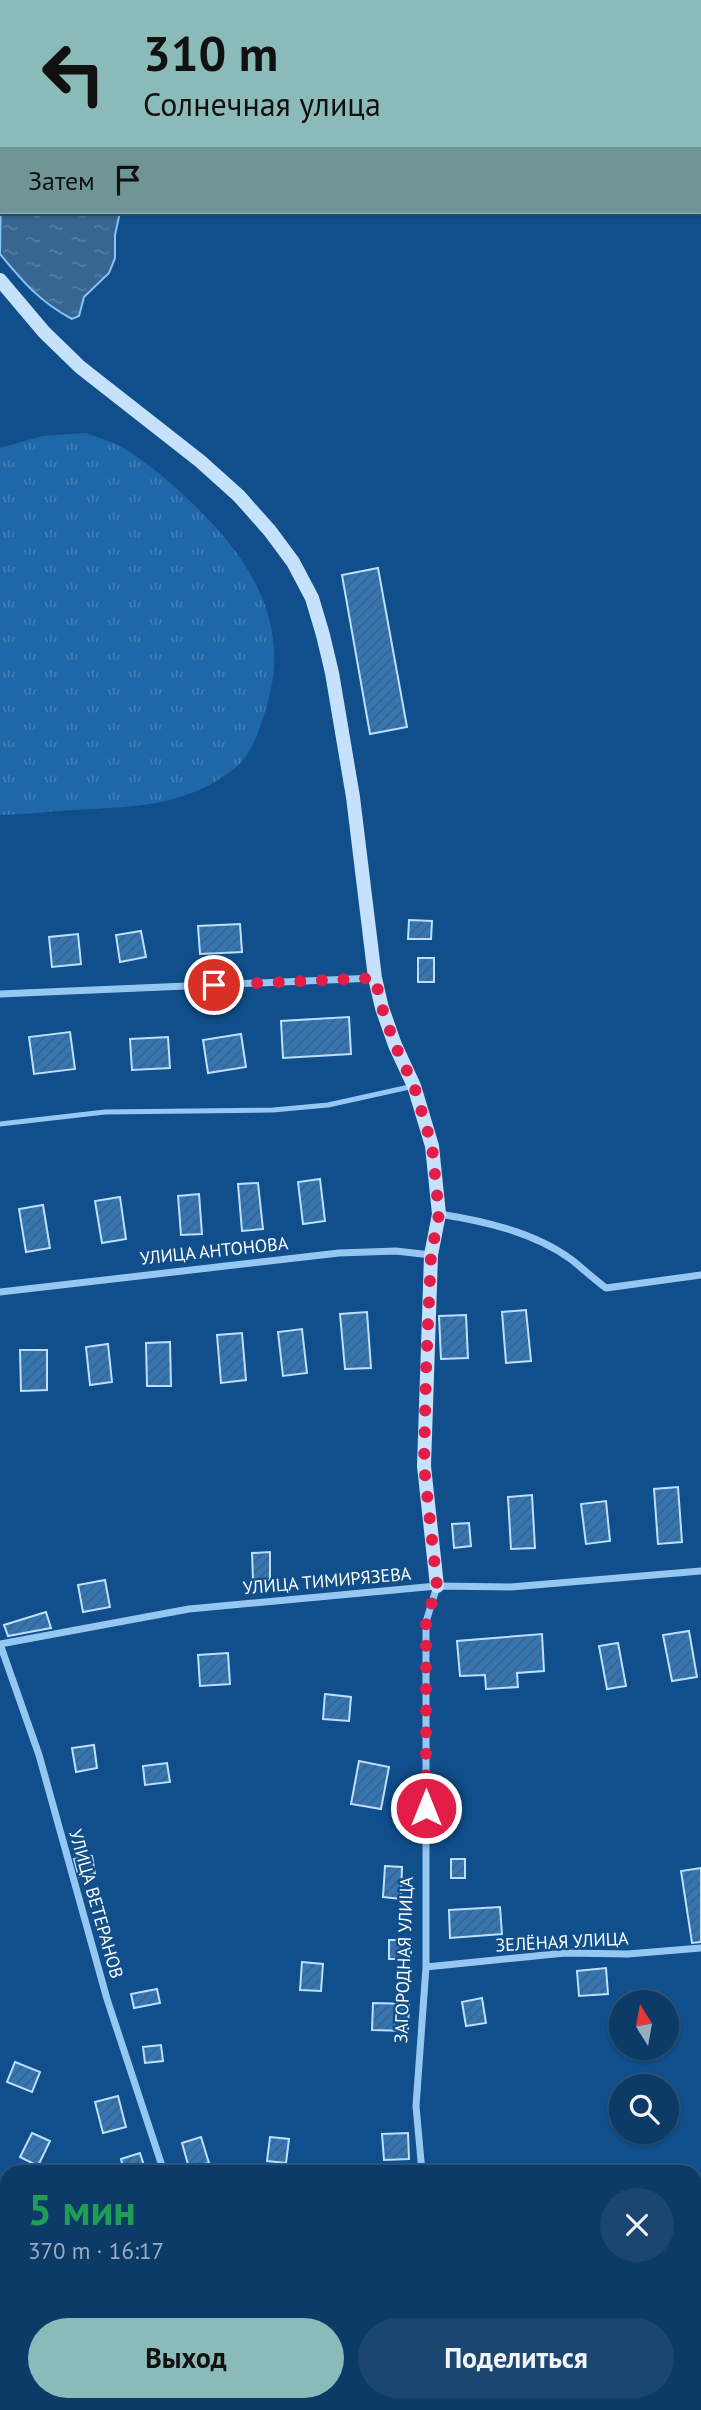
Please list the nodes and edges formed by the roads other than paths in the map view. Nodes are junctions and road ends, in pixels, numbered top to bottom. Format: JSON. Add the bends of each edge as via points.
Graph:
{"nodes":[{"id":1,"x":0,"y":280,"type":"edge"},
{"id":2,"x":375,"y":978,"type":"junction"},
{"id":3,"x":0,"y":994,"type":"edge"},
{"id":4,"x":414,"y":1086,"type":"junction"},
{"id":5,"x":0,"y":1124,"type":"edge"},
{"id":6,"x":439,"y":1214,"type":"junction"},
{"id":7,"x":431,"y":1255,"type":"junction"},
{"id":8,"x":701,"y":1275,"type":"edge"},
{"id":9,"x":0,"y":1292,"type":"edge"},
{"id":10,"x":701,"y":1571,"type":"edge"},
{"id":11,"x":437,"y":1586,"type":"junction"},
{"id":12,"x":0,"y":1644,"type":"edge"},
{"id":13,"x":701,"y":1948,"type":"edge"},
{"id":14,"x":426,"y":1967,"type":"junction"},
{"id":15,"x":162,"y":2165,"type":"edge"},
{"id":16,"x":421,"y":2165,"type":"edge"}],
"edges":[{"from":1,"to":2,"type":"street","name":"ЗАГОРОДНАЯ УЛИЦА","via":[[80,367],[239,496],[293,562],[312,598],[323,635],[353,797]]},
{"from":2,"to":3,"type":"street"},
{"from":2,"to":4,"type":"street","name":"ЗАГОРОДНАЯ УЛИЦА","via":[[395,1045]]},
{"from":4,"to":5,"type":"lane","via":[[328,1105],[105,1112]]},
{"from":4,"to":6,"type":"street","name":"ЗАГОРОДНАЯ УЛИЦА","via":[[432,1146]]},
{"from":6,"to":7,"type":"street","name":"ЗАГОРОДНАЯ УЛИЦА"},
{"from":6,"to":8,"type":"street","via":[[478,1220],[534,1240],[570,1259],[606,1288]]},
{"from":7,"to":9,"type":"street","name":"УЛИЦА АНТОНОВА","via":[[339,1253]]},
{"from":7,"to":11,"type":"street","name":"ЗАГОРОДНАЯ УЛИЦА","via":[[424,1466]]},
{"from":10,"to":11,"type":"street","name":"УЛИЦА ТИМИРЯЗЕВА","via":[[511,1587]]},
{"from":11,"to":12,"type":"street","name":"УЛИЦА ТИМИРЯЗЕВА","via":[[189,1609]]},
{"from":11,"to":14,"type":"street","name":"ЗАГОРОДНАЯ УЛИЦА","via":[[426,1622]]},
{"from":12,"to":15,"type":"street","name":"УЛИЦА ВЕТЕРАНОВ","via":[[39,1755],[107,1999]]},
{"from":13,"to":14,"type":"street","name":"ЗЕЛЁНАЯ УЛИЦА"},
{"from":14,"to":16,"type":"street","name":"ЗАГОРОДНАЯ УЛИЦА","via":[[416,2106]]}]}
